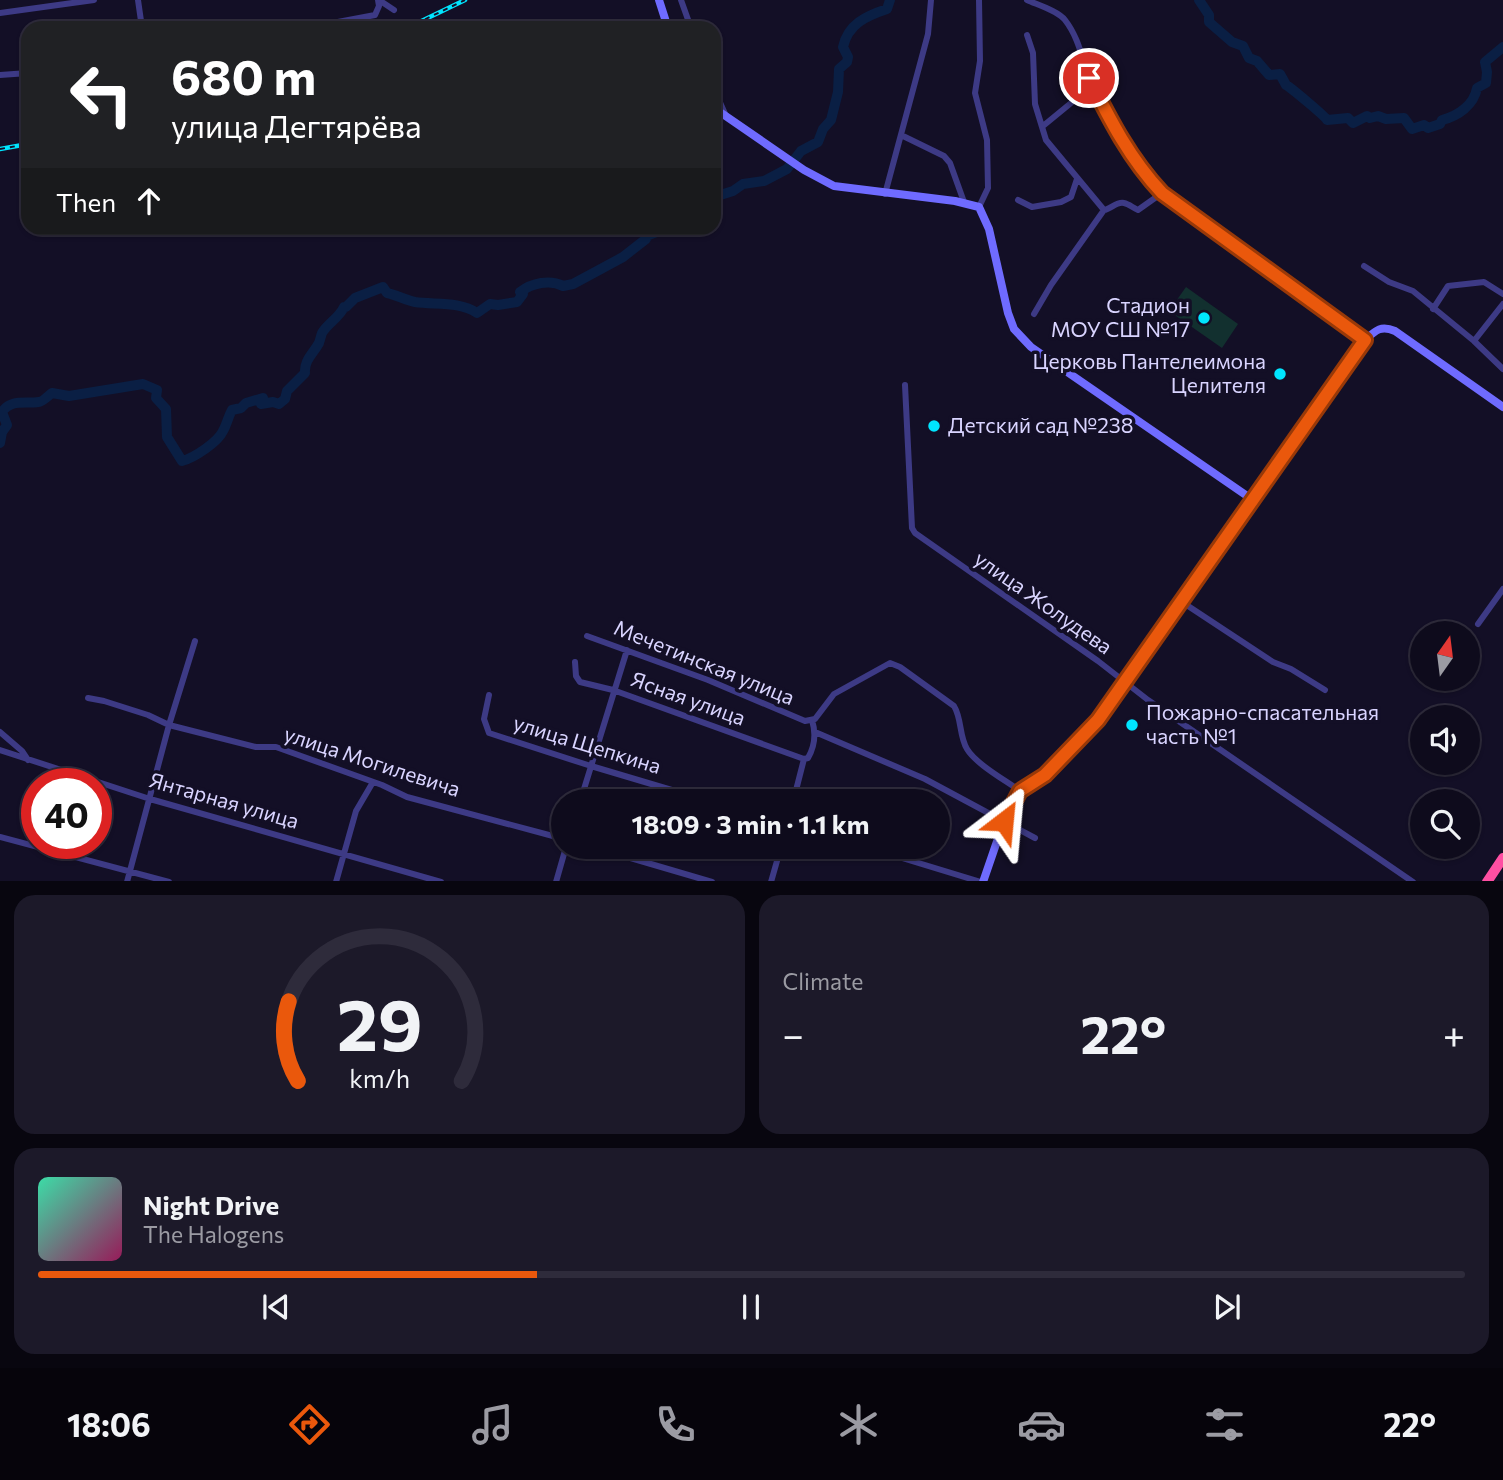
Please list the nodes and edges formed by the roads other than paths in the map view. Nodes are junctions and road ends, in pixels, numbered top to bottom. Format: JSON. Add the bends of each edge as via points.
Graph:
{"nodes":[{"id":1,"x":94,"y":0,"type":"edge"},
{"id":2,"x":138,"y":0,"type":"edge"},
{"id":3,"x":378,"y":0,"type":"edge"},
{"id":4,"x":659,"y":0,"type":"edge"},
{"id":5,"x":681,"y":0,"type":"edge"},
{"id":6,"x":931,"y":0,"type":"edge"},
{"id":7,"x":979,"y":0,"type":"edge"},
{"id":8,"x":1027,"y":0,"type":"edge"},
{"id":9,"x":394,"y":10,"type":"dead end"},
{"id":10,"x":0,"y":13,"type":"edge"},
{"id":11,"x":141,"y":21,"type":"edge"},
{"id":12,"x":343,"y":21,"type":"edge"},
{"id":13,"x":666,"y":21,"type":"edge"},
{"id":14,"x":688,"y":21,"type":"edge"},
{"id":15,"x":1027,"y":35,"type":"dead end"},
{"id":16,"x":21,"y":74,"type":"edge"},
{"id":17,"x":0,"y":75,"type":"edge"},
{"id":18,"x":1089,"y":78,"type":"junction"},
{"id":19,"x":721,"y":104,"type":"edge"},
{"id":20,"x":721,"y":113,"type":"edge"},
{"id":21,"x":727,"y":117,"type":"junction"},
{"id":22,"x":1043,"y":126,"type":"junction"},
{"id":23,"x":901,"y":135,"type":"junction"},
{"id":24,"x":1077,"y":179,"type":"junction"},
{"id":25,"x":1162,"y":193,"type":"junction"},
{"id":26,"x":886,"y":194,"type":"junction"},
{"id":27,"x":1018,"y":200,"type":"dead end"},
{"id":28,"x":964,"y":202,"type":"junction"},
{"id":29,"x":979,"y":207,"type":"junction"},
{"id":30,"x":1104,"y":209,"type":"junction"},
{"id":31,"x":1364,"y":266,"type":"dead end"},
{"id":32,"x":1503,"y":294,"type":"edge"},
{"id":33,"x":1503,"y":304,"type":"edge"},
{"id":34,"x":1433,"y":309,"type":"junction"},
{"id":35,"x":1034,"y":314,"type":"dead end"},
{"id":36,"x":1365,"y":340,"type":"junction"},
{"id":37,"x":1474,"y":341,"type":"junction"},
{"id":38,"x":1503,"y":369,"type":"edge"},
{"id":39,"x":905,"y":385,"type":"dead end"},
{"id":40,"x":1502,"y":405,"type":"edge"},
{"id":41,"x":1253,"y":500,"type":"junction"},
{"id":42,"x":1503,"y":589,"type":"edge"},
{"id":43,"x":1182,"y":601,"type":"junction"},
{"id":44,"x":1480,"y":621,"type":"edge"},
{"id":45,"x":587,"y":636,"type":"dead end"},
{"id":46,"x":195,"y":641,"type":"dead end"},
{"id":47,"x":627,"y":650,"type":"junction"},
{"id":48,"x":575,"y":662,"type":"dead end"},
{"id":49,"x":1126,"y":683,"type":"junction"},
{"id":50,"x":613,"y":690,"type":"junction"},
{"id":51,"x":1325,"y":690,"type":"dead end"},
{"id":52,"x":489,"y":695,"type":"dead end"},
{"id":53,"x":88,"y":698,"type":"dead end"},
{"id":54,"x":812,"y":720,"type":"junction"},
{"id":55,"x":169,"y":725,"type":"junction"},
{"id":56,"x":0,"y":732,"type":"edge"},
{"id":57,"x":815,"y":732,"type":"junction"},
{"id":58,"x":0,"y":750,"type":"edge"},
{"id":59,"x":804,"y":759,"type":"junction"},
{"id":60,"x":28,"y":760,"type":"junction"},
{"id":61,"x":591,"y":766,"type":"junction"},
{"id":62,"x":373,"y":782,"type":"junction"},
{"id":63,"x":584,"y":789,"type":"edge"},
{"id":64,"x":668,"y":789,"type":"edge"},
{"id":65,"x":796,"y":789,"type":"edge"},
{"id":66,"x":1020,"y":791,"type":"junction"},
{"id":67,"x":150,"y":799,"type":"junction"},
{"id":68,"x":1004,"y":821,"type":"junction"},
{"id":69,"x":551,"y":836,"type":"edge"},
{"id":70,"x":0,"y":837,"type":"edge"},
{"id":71,"x":1035,"y":838,"type":"dead end"},
{"id":72,"x":343,"y":853,"type":"junction"},
{"id":73,"x":1503,"y":858,"type":"edge"},
{"id":74,"x":562,"y":859,"type":"edge"},
{"id":75,"x":635,"y":859,"type":"edge"},
{"id":76,"x":777,"y":859,"type":"edge"},
{"id":77,"x":907,"y":859,"type":"edge"},
{"id":78,"x":130,"y":870,"type":"junction"},
{"id":79,"x":127,"y":881,"type":"edge"},
{"id":80,"x":169,"y":881,"type":"edge"},
{"id":81,"x":336,"y":881,"type":"edge"},
{"id":82,"x":441,"y":881,"type":"edge"},
{"id":83,"x":556,"y":881,"type":"edge"},
{"id":84,"x":712,"y":881,"type":"edge"},
{"id":85,"x":771,"y":881,"type":"edge"},
{"id":86,"x":982,"y":881,"type":"edge"},
{"id":87,"x":1413,"y":881,"type":"edge"},
{"id":88,"x":1487,"y":881,"type":"edge"}],
"edges":[{"from":1,"to":10,"type":"street"},
{"from":2,"to":11,"type":"street"},
{"from":3,"to":9,"type":"street"},
{"from":3,"to":12,"type":"street","via":[[375,15]]},
{"from":4,"to":13,"type":"street"},
{"from":5,"to":14,"type":"street"},
{"from":6,"to":23,"type":"street","via":[[928,34]]},
{"from":7,"to":29,"type":"street","via":[[981,61],[975,93],[987,140],[988,188]]},
{"from":8,"to":18,"type":"street","via":[[1063,18],[1080,45]]},
{"from":15,"to":22,"type":"street","via":[[1033,53],[1035,104]]},
{"from":16,"to":17,"type":"street"},
{"from":18,"to":22,"type":"street","via":[[1082,94]]},
{"from":18,"to":25,"type":"street","via":[[1125,147]]},
{"from":19,"to":21,"type":"street"},
{"from":20,"to":21,"type":"street"},
{"from":21,"to":26,"type":"street","via":[[834,186]]},
{"from":22,"to":24,"type":"street","via":[[1046,140]]},
{"from":23,"to":26,"type":"street"},
{"from":23,"to":28,"type":"street","via":[[944,156]]},
{"from":24,"to":27,"type":"street","via":[[1071,197],[1061,202],[1032,207]]},
{"from":24,"to":30,"type":"street"},
{"from":25,"to":30,"type":"street","via":[[1138,210],[1124,203]]},
{"from":25,"to":36,"type":"street"},
{"from":26,"to":28,"type":"street"},
{"from":28,"to":29,"type":"street"},
{"from":29,"to":41,"type":"street","via":[[989,229],[1014,329],[1031,347]]},
{"from":30,"to":35,"type":"street"},
{"from":31,"to":34,"type":"street","via":[[1413,291]]},
{"from":32,"to":34,"type":"street","via":[[1484,282],[1448,286]]},
{"from":33,"to":37,"type":"street"},
{"from":34,"to":37,"type":"street"},
{"from":36,"to":40,"type":"street","via":[[1378,328],[1387,327]]},
{"from":36,"to":41,"type":"street"},
{"from":37,"to":38,"type":"street"},
{"from":39,"to":49,"type":"street","name":"улица Жолудева","via":[[913,531]]},
{"from":41,"to":43,"type":"street"},
{"from":42,"to":44,"type":"street"},
{"from":43,"to":49,"type":"street"},
{"from":43,"to":51,"type":"street","via":[[1273,662]]},
{"from":45,"to":47,"type":"street","name":"Мечетинская улица"},
{"from":46,"to":55,"type":"street"},
{"from":47,"to":50,"type":"street"},
{"from":47,"to":54,"type":"street","name":"Мечетинская улица","via":[[798,720]]},
{"from":48,"to":50,"type":"street","name":"Ясная улица","via":[[580,682]]},
{"from":49,"to":66,"type":"street","via":[[1067,754]]},
{"from":49,"to":87,"type":"street","name":"улица Жолудева"},
{"from":50,"to":59,"type":"street","name":"Ясная улица"},
{"from":50,"to":61,"type":"street"},
{"from":52,"to":61,"type":"street","name":"улица Щепкина","via":[[484,719],[489,733]]},
{"from":53,"to":55,"type":"street","name":"улица Могилевича"},
{"from":54,"to":57,"type":"street"},
{"from":54,"to":66,"type":"street","name":"Мечетинская улица","via":[[834,694],[890,663],[954,706],[967,749]]},
{"from":55,"to":62,"type":"street","name":"улица Могилевича","via":[[257,747],[276,747]]},
{"from":55,"to":67,"type":"street"},
{"from":56,"to":60,"type":"street"},
{"from":57,"to":59,"type":"street","via":[[812,751]]},
{"from":57,"to":68,"type":"street","via":[[925,779]]},
{"from":58,"to":60,"type":"street","name":"Янтарная улица"},
{"from":59,"to":65,"type":"street"},
{"from":60,"to":67,"type":"street","name":"Янтарная улица"},
{"from":61,"to":63,"type":"street"},
{"from":61,"to":64,"type":"street","name":"улица Щепкина"},
{"from":62,"to":69,"type":"street","name":"улица Могилевича","via":[[407,797]]},
{"from":62,"to":72,"type":"street","via":[[356,811]]},
{"from":66,"to":68,"type":"street"},
{"from":67,"to":72,"type":"street","name":"Янтарная улица"},
{"from":67,"to":78,"type":"street"},
{"from":68,"to":71,"type":"street"},
{"from":68,"to":86,"type":"street"},
{"from":70,"to":78,"type":"street"},
{"from":72,"to":81,"type":"street"},
{"from":72,"to":82,"type":"street","name":"Янтарная улица"},
{"from":73,"to":88,"type":"highway"},
{"from":74,"to":83,"type":"street"},
{"from":75,"to":84,"type":"street"},
{"from":76,"to":85,"type":"street"},
{"from":77,"to":86,"type":"street"},
{"from":78,"to":79,"type":"street"},
{"from":78,"to":80,"type":"street"}]}
